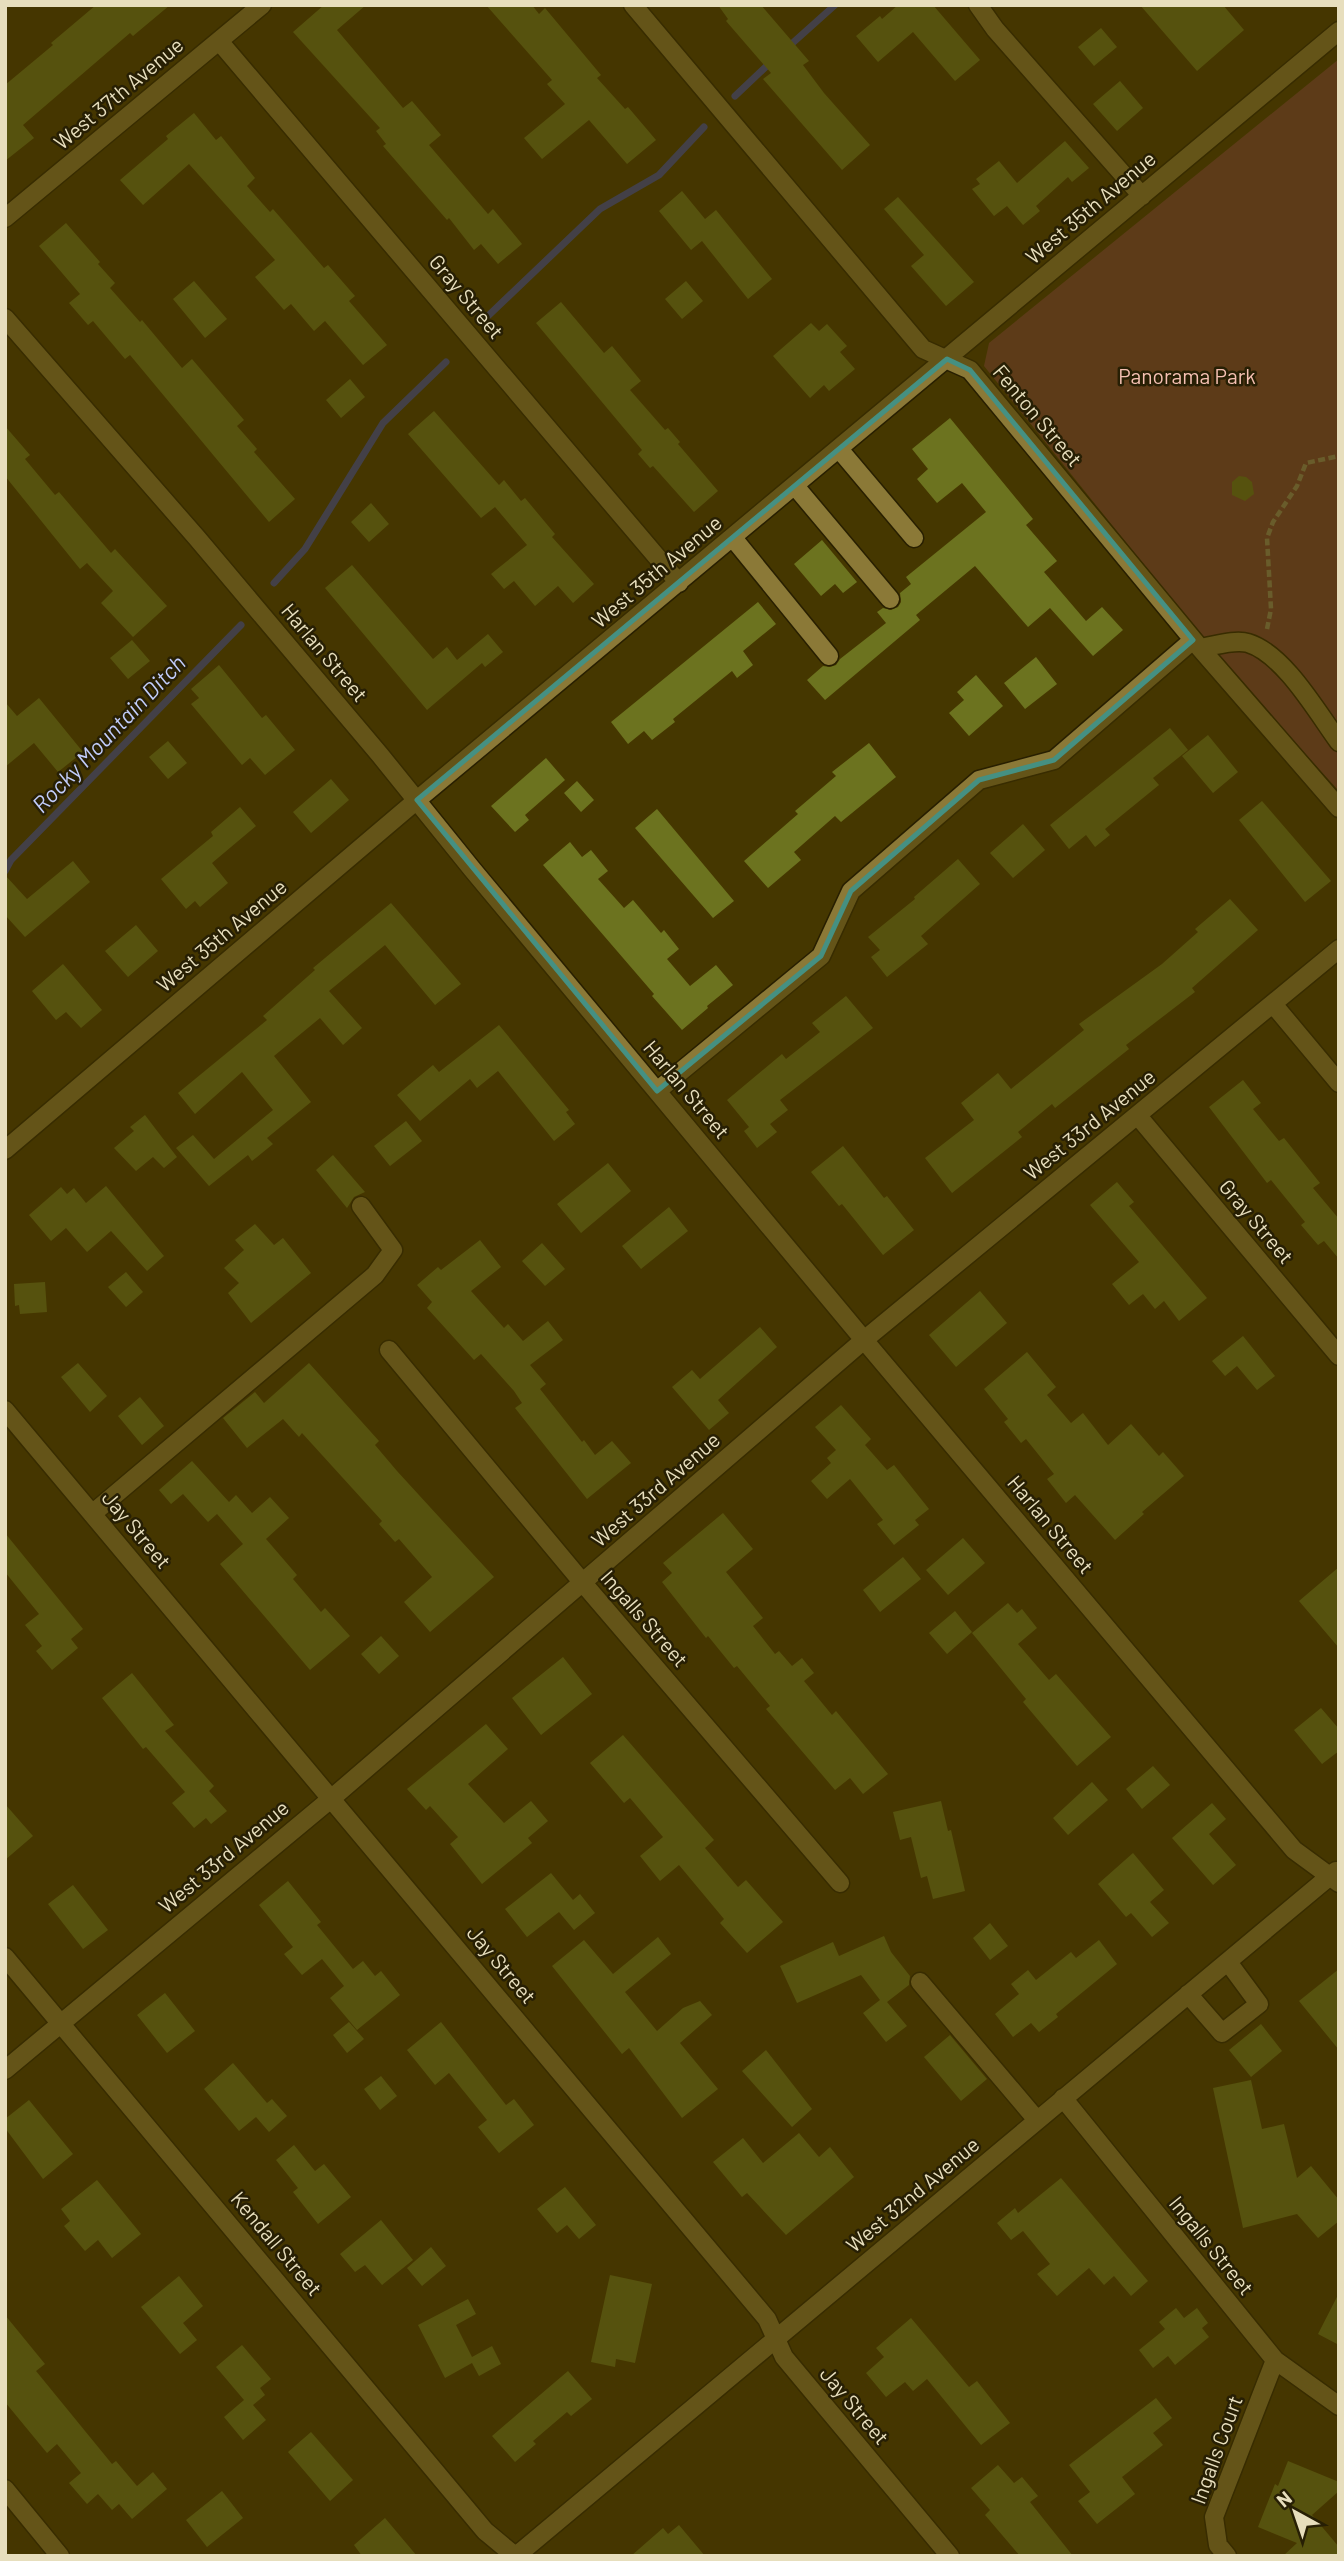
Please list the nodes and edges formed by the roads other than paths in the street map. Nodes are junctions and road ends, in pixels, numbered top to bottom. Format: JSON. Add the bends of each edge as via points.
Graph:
{"nodes":[{"id":1,"x":261,"y":5,"type":"edge"},
{"id":2,"x":633,"y":5,"type":"edge"},
{"id":3,"x":978,"y":5,"type":"edge"},
{"id":4,"x":1339,"y":31,"type":"edge"},
{"id":5,"x":219,"y":41,"type":"junction"},
{"id":6,"x":1142,"y":196,"type":"junction"},
{"id":7,"x":5,"y":218,"type":"edge"},
{"id":8,"x":5,"y":318,"type":"edge"},
{"id":9,"x":947,"y":359,"type":"junction"},
{"id":10,"x":839,"y":449,"type":"junction"},
{"id":11,"x":795,"y":486,"type":"junction"},
{"id":12,"x":733,"y":538,"type":"junction"},
{"id":13,"x":915,"y":538,"type":"dead end"},
{"id":14,"x":679,"y":583,"type":"junction"},
{"id":15,"x":890,"y":598,"type":"dead end"},
{"id":16,"x":1197,"y":644,"type":"junction"},
{"id":17,"x":829,"y":656,"type":"dead end"},
{"id":18,"x":1339,"y":742,"type":"edge"},
{"id":19,"x":417,"y":800,"type":"junction"},
{"id":20,"x":1339,"y":808,"type":"edge"},
{"id":21,"x":1339,"y":949,"type":"edge"},
{"id":22,"x":1273,"y":1004,"type":"junction"},
{"id":23,"x":1339,"y":1083,"type":"edge"},
{"id":24,"x":657,"y":1091,"type":"junction"},
{"id":25,"x":1138,"y":1116,"type":"junction"},
{"id":26,"x":5,"y":1150,"type":"edge"},
{"id":27,"x":361,"y":1206,"type":"dead end"},
{"id":28,"x":864,"y":1340,"type":"junction"},
{"id":29,"x":389,"y":1350,"type":"dead end"},
{"id":30,"x":1339,"y":1356,"type":"edge"},
{"id":31,"x":5,"y":1410,"type":"edge"},
{"id":32,"x":92,"y":1514,"type":"junction"},
{"id":33,"x":583,"y":1583,"type":"junction"},
{"id":34,"x":332,"y":1797,"type":"junction"},
{"id":35,"x":1336,"y":1876,"type":"edge"},
{"id":36,"x":840,"y":1883,"type":"dead end"},
{"id":37,"x":5,"y":1957,"type":"edge"},
{"id":38,"x":1227,"y":1962,"type":"junction"},
{"id":39,"x":920,"y":1982,"type":"dead end"},
{"id":40,"x":1188,"y":1994,"type":"junction"},
{"id":41,"x":62,"y":2022,"type":"junction"},
{"id":42,"x":5,"y":2070,"type":"edge"},
{"id":43,"x":1063,"y":2098,"type":"junction"},
{"id":44,"x":1037,"y":2120,"type":"junction"},
{"id":45,"x":776,"y":2339,"type":"junction"},
{"id":46,"x":1275,"y":2360,"type":"junction"},
{"id":47,"x":1339,"y":2406,"type":"edge"},
{"id":48,"x":5,"y":2489,"type":"edge"},
{"id":49,"x":60,"y":2556,"type":"edge"},
{"id":50,"x":516,"y":2556,"type":"edge"},
{"id":51,"x":950,"y":2556,"type":"edge"},
{"id":52,"x":1227,"y":2556,"type":"edge"}],
"edges":[{"from":1,"to":5,"type":"street","name":"West 37th Avenue"},
{"from":2,"to":9,"type":"street","name":"Fenton Street","via":[[923,349]]},
{"from":3,"to":6,"type":"street"},
{"from":4,"to":6,"type":"street","name":"West 35th Avenue"},
{"from":5,"to":7,"type":"street","name":"West 37th Avenue"},
{"from":5,"to":14,"type":"street","name":"Gray Street"},
{"from":6,"to":9,"type":"street","name":"West 35th Avenue"},
{"from":8,"to":19,"type":"street","name":"Harlan Street"},
{"from":9,"to":10,"type":"street","name":"West 35th Avenue"},
{"from":9,"to":16,"type":"street","name":"Fenton Street","via":[[970,370]]},
{"from":10,"to":11,"type":"street","name":"West 35th Avenue"},
{"from":10,"to":13,"type":"street"},
{"from":11,"to":12,"type":"street","name":"West 35th Avenue"},
{"from":11,"to":15,"type":"street"},
{"from":12,"to":14,"type":"street","name":"West 35th Avenue"},
{"from":12,"to":17,"type":"street"},
{"from":14,"to":19,"type":"street","name":"West 35th Avenue"},
{"from":16,"to":18,"type":"street","via":[[1246,642],[1268,652]]},
{"from":16,"to":20,"type":"street","name":"Fenton Street"},
{"from":16,"to":24,"type":"street","via":[[1054,760],[979,780],[851,891],[821,956]]},
{"from":19,"to":24,"type":"street","name":"Harlan Street"},
{"from":19,"to":26,"type":"street","name":"West 35th Avenue"},
{"from":21,"to":22,"type":"street","name":"West 33rd Avenue"},
{"from":22,"to":23,"type":"street"},
{"from":22,"to":25,"type":"street","name":"West 33rd Avenue"},
{"from":24,"to":28,"type":"street","name":"Harlan Street"},
{"from":25,"to":28,"type":"street","name":"West 33rd Avenue"},
{"from":25,"to":30,"type":"street","name":"Gray Street"},
{"from":27,"to":32,"type":"street","via":[[393,1250],[375,1275]]},
{"from":28,"to":33,"type":"street","name":"West 33rd Avenue"},
{"from":28,"to":35,"type":"street","name":"Harlan Street","via":[[1294,1850]]},
{"from":29,"to":33,"type":"street","name":"Ingalls Street"},
{"from":31,"to":32,"type":"street","name":"Jay Street"},
{"from":32,"to":34,"type":"street","name":"Jay Street"},
{"from":33,"to":34,"type":"street","name":"West 33rd Avenue"},
{"from":33,"to":36,"type":"street","name":"Ingalls Street"},
{"from":34,"to":41,"type":"street","name":"West 33rd Avenue"},
{"from":34,"to":45,"type":"street","name":"Jay Street","via":[[767,2319]]},
{"from":35,"to":38,"type":"street","name":"West 32nd Avenue"},
{"from":37,"to":41,"type":"street","name":"Kendall Street"},
{"from":38,"to":40,"type":"street","name":"West 32nd Avenue"},
{"from":38,"to":40,"type":"street","via":[[1259,2004],[1222,2033]]},
{"from":39,"to":44,"type":"street"},
{"from":40,"to":43,"type":"street","name":"West 32nd Avenue"},
{"from":41,"to":42,"type":"street","name":"West 33rd Avenue"},
{"from":41,"to":50,"type":"street","name":"Kendall Street","via":[[485,2530]]},
{"from":43,"to":44,"type":"street","name":"West 32nd Avenue"},
{"from":43,"to":46,"type":"street","name":"Ingalls Street"},
{"from":44,"to":45,"type":"street","name":"West 32nd Avenue"},
{"from":45,"to":50,"type":"street","name":"West 32nd Avenue"},
{"from":45,"to":51,"type":"street","name":"Jay Street","via":[[784,2357]]},
{"from":46,"to":47,"type":"street","name":"Ingalls Street"},
{"from":46,"to":52,"type":"street","name":"Ingalls Court","via":[[1214,2517],[1218,2545]]},
{"from":48,"to":49,"type":"street"}]}
